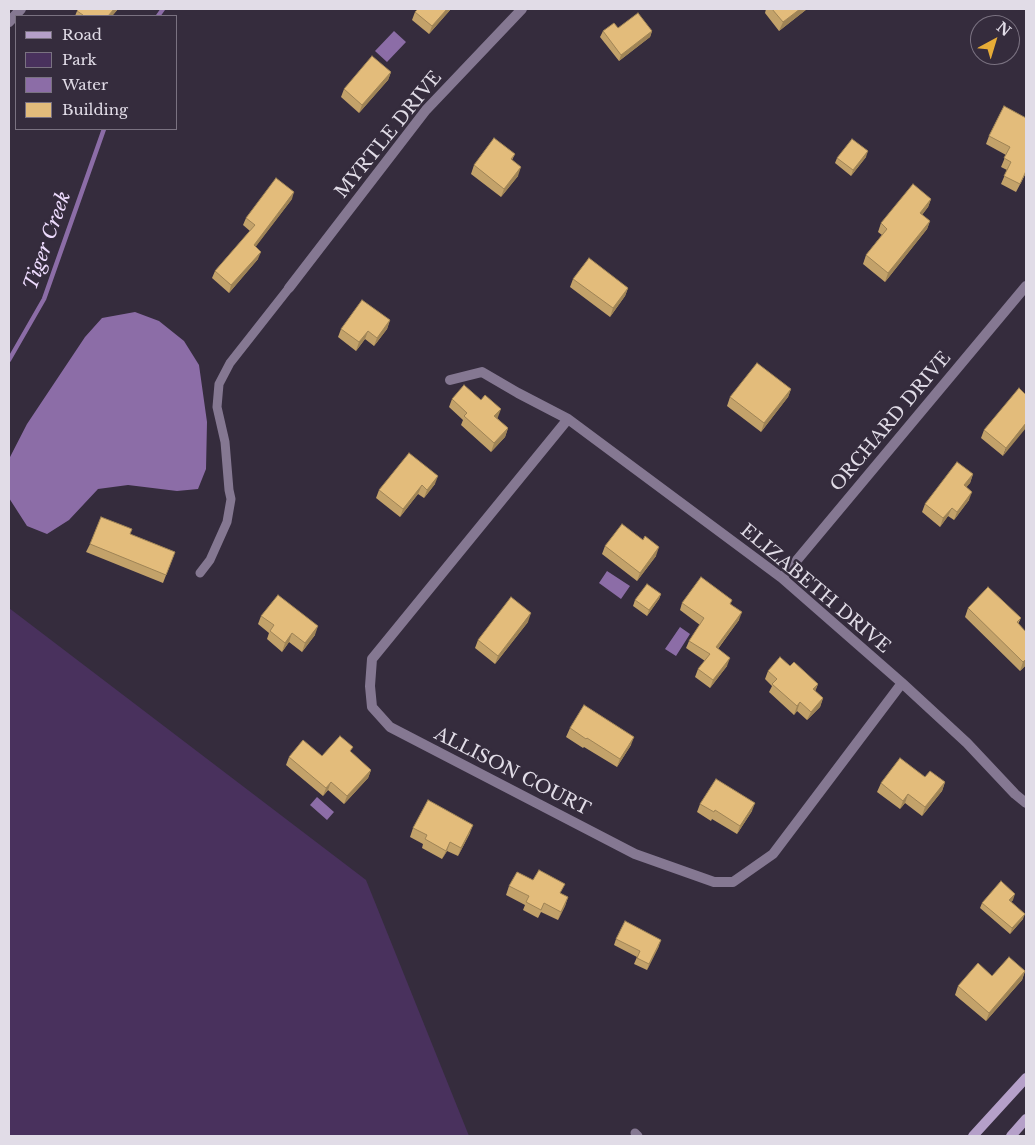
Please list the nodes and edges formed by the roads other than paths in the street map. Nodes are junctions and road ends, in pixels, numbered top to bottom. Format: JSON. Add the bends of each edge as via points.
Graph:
{"nodes":[{"id":1,"x":522,"y":9,"type":"edge"},
{"id":2,"x":1026,"y":286,"type":"edge"},
{"id":3,"x":289,"y":288,"type":"joint"},
{"id":4,"x":450,"y":380,"type":"dead end"},
{"id":5,"x":568,"y":419,"type":"junction"},
{"id":6,"x":200,"y":572,"type":"dead end"},
{"id":7,"x":782,"y":578,"type":"junction"},
{"id":8,"x":902,"y":683,"type":"junction"},
{"id":9,"x":1026,"y":803,"type":"edge"},
{"id":10,"x":1026,"y":1078,"type":"edge"},
{"id":11,"x":1000,"y":1106,"type":"junction"},
{"id":12,"x":1022,"y":1126,"type":"edge"},
{"id":13,"x":973,"y":1136,"type":"edge"},
{"id":14,"x":983,"y":1136,"type":"edge"},
{"id":15,"x":1011,"y":1136,"type":"edge"}],
"edges":[{"from":1,"to":3,"type":"street","name":"MYRTLE DRIVE","via":[[426,110]]},
{"from":2,"to":7,"type":"street","name":"ORCHARD DRIVE"},
{"from":3,"to":6,"type":"lane","via":[[230,363],[219,384],[217,406],[225,442],[231,499],[227,522],[210,560]]},
{"from":4,"to":5,"type":"street","name":"ELIZABETH DRIVE","via":[[482,372]]},
{"from":5,"to":7,"type":"street","name":"ELIZABETH DRIVE"},
{"from":5,"to":8,"type":"street","name":"ALLISON COURT","via":[[372,659],[372,707],[390,727],[635,854],[714,882],[733,882],[773,854]]},
{"from":7,"to":8,"type":"street","name":"ELIZABETH DRIVE"},
{"from":8,"to":9,"type":"street","name":"ELIZABETH DRIVE","via":[[968,743]]},
{"from":10,"to":11,"type":"main road"},
{"from":11,"to":13,"type":"main road"},
{"from":11,"to":14,"type":"main road"},
{"from":12,"to":15,"type":"main road"}]}
